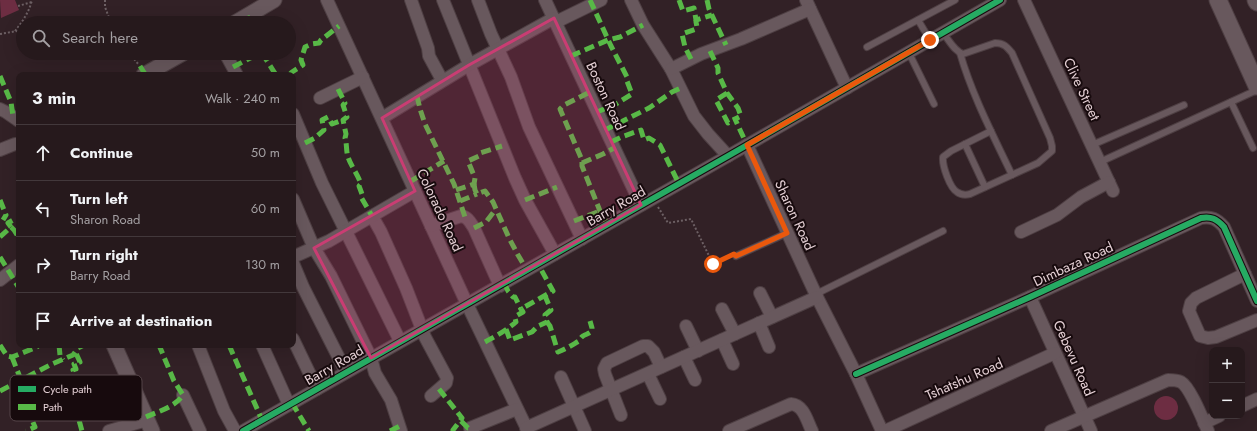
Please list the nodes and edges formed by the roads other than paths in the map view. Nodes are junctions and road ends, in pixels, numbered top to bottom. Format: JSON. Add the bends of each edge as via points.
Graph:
{"nodes":[{"id":1,"x":274,"y":0,"type":"edge"},
{"id":2,"x":328,"y":0,"type":"edge"},
{"id":3,"x":411,"y":0,"type":"edge"},
{"id":4,"x":443,"y":0,"type":"edge"},
{"id":5,"x":478,"y":0,"type":"edge"},
{"id":6,"x":545,"y":0,"type":"edge"},
{"id":7,"x":602,"y":0,"type":"edge"},
{"id":8,"x":631,"y":0,"type":"edge"},
{"id":9,"x":955,"y":0,"type":"edge"},
{"id":10,"x":1000,"y":0,"type":"edge"},
{"id":11,"x":1024,"y":0,"type":"edge"},
{"id":12,"x":1218,"y":0,"type":"edge"},
{"id":13,"x":808,"y":5,"type":"edge"},
{"id":14,"x":247,"y":16,"type":"edge"},
{"id":15,"x":555,"y":20,"type":"junction"},
{"id":16,"x":918,"y":20,"type":"junction"},
{"id":17,"x":943,"y":32,"type":"junction"},
{"id":18,"x":930,"y":40,"type":"junction"},
{"id":19,"x":867,"y":47,"type":"dead end"},
{"id":20,"x":498,"y":49,"type":"junction"},
{"id":21,"x":909,"y":53,"type":"junction"},
{"id":22,"x":960,"y":53,"type":"junction"},
{"id":23,"x":167,"y":60,"type":"edge"},
{"id":24,"x":229,"y":60,"type":"edge"},
{"id":25,"x":469,"y":65,"type":"junction"},
{"id":26,"x":671,"y":69,"type":"junction"},
{"id":27,"x":142,"y":71,"type":"edge"},
{"id":28,"x":235,"y":72,"type":"edge"},
{"id":29,"x":363,"y":77,"type":"junction"},
{"id":30,"x":442,"y":80,"type":"junction"},
{"id":31,"x":1257,"y":86,"type":"edge"},
{"id":32,"x":847,"y":88,"type":"junction"},
{"id":33,"x":1257,"y":90,"type":"edge"},
{"id":34,"x":320,"y":98,"type":"dead end"},
{"id":35,"x":1231,"y":102,"type":"junction"},
{"id":36,"x":934,"y":104,"type":"dead end"},
{"id":37,"x":1184,"y":105,"type":"dead end"},
{"id":38,"x":0,"y":109,"type":"edge"},
{"id":39,"x":382,"y":118,"type":"junction"},
{"id":40,"x":16,"y":119,"type":"edge"},
{"id":41,"x":296,"y":121,"type":"edge"},
{"id":42,"x":991,"y":131,"type":"junction"},
{"id":43,"x":16,"y":144,"type":"edge"},
{"id":44,"x":965,"y":144,"type":"junction"},
{"id":45,"x":747,"y":145,"type":"junction"},
{"id":46,"x":1092,"y":145,"type":"junction"},
{"id":47,"x":1253,"y":148,"type":"dead end"},
{"id":48,"x":0,"y":150,"type":"edge"},
{"id":49,"x":728,"y":156,"type":"junction"},
{"id":50,"x":1100,"y":162,"type":"junction"},
{"id":51,"x":1012,"y":175,"type":"junction"},
{"id":52,"x":985,"y":187,"type":"junction"},
{"id":53,"x":416,"y":191,"type":"junction"},
{"id":54,"x":641,"y":205,"type":"junction"},
{"id":55,"x":296,"y":206,"type":"edge"},
{"id":56,"x":372,"y":216,"type":"junction"},
{"id":57,"x":431,"y":226,"type":"junction"},
{"id":58,"x":943,"y":231,"type":"dead end"},
{"id":59,"x":347,"y":232,"type":"junction"},
{"id":60,"x":1021,"y":232,"type":"dead end"},
{"id":61,"x":787,"y":233,"type":"junction"},
{"id":62,"x":582,"y":239,"type":"junction"},
{"id":63,"x":314,"y":248,"type":"junction"},
{"id":64,"x":555,"y":254,"type":"junction"},
{"id":65,"x":296,"y":256,"type":"edge"},
{"id":66,"x":736,"y":256,"type":"road end"},
{"id":67,"x":16,"y":267,"type":"edge"},
{"id":68,"x":296,"y":270,"type":"edge"},
{"id":69,"x":1245,"y":274,"type":"junction"},
{"id":70,"x":0,"y":280,"type":"edge"},
{"id":71,"x":500,"y":286,"type":"junction"},
{"id":72,"x":760,"y":293,"type":"dead end"},
{"id":73,"x":816,"y":296,"type":"junction"},
{"id":74,"x":1030,"y":296,"type":"junction"},
{"id":75,"x":1257,"y":301,"type":"edge"},
{"id":76,"x":467,"y":304,"type":"junction"},
{"id":77,"x":722,"y":309,"type":"dead end"},
{"id":78,"x":772,"y":317,"type":"junction"},
{"id":79,"x":1257,"y":320,"type":"edge"},
{"id":80,"x":759,"y":323,"type":"junction"},
{"id":81,"x":686,"y":326,"type":"dead end"},
{"id":82,"x":422,"y":329,"type":"junction"},
{"id":83,"x":735,"y":334,"type":"junction"},
{"id":84,"x":722,"y":340,"type":"junction"},
{"id":85,"x":400,"y":341,"type":"junction"},
{"id":86,"x":296,"y":345,"type":"edge"},
{"id":87,"x":769,"y":347,"type":"dead end"},
{"id":88,"x":115,"y":348,"type":"edge"},
{"id":89,"x":199,"y":348,"type":"edge"},
{"id":90,"x":263,"y":348,"type":"edge"},
{"id":91,"x":698,"y":351,"type":"junction"},
{"id":92,"x":1055,"y":354,"type":"junction"},
{"id":93,"x":684,"y":357,"type":"junction"},
{"id":94,"x":370,"y":358,"type":"junction"},
{"id":95,"x":733,"y":364,"type":"dead end"},
{"id":96,"x":661,"y":368,"type":"junction"},
{"id":97,"x":346,"y":372,"type":"junction"},
{"id":98,"x":648,"y":374,"type":"junction"},
{"id":99,"x":856,"y":374,"type":"junction"},
{"id":100,"x":128,"y":375,"type":"edge"},
{"id":101,"x":561,"y":377,"type":"dead end"},
{"id":102,"x":696,"y":380,"type":"dead end"},
{"id":103,"x":317,"y":389,"type":"junction"},
{"id":104,"x":611,"y":390,"type":"junction"},
{"id":105,"x":183,"y":395,"type":"dead end"},
{"id":106,"x":431,"y":396,"type":"dead end"},
{"id":107,"x":660,"y":399,"type":"dead end"},
{"id":108,"x":1257,"y":399,"type":"edge"},
{"id":109,"x":289,"y":405,"type":"junction"},
{"id":110,"x":1245,"y":405,"type":"edge"},
{"id":111,"x":142,"y":407,"type":"edge"},
{"id":112,"x":574,"y":407,"type":"junction"},
{"id":113,"x":517,"y":409,"type":"junction"},
{"id":114,"x":621,"y":415,"type":"dead end"},
{"id":115,"x":1084,"y":416,"type":"junction"},
{"id":116,"x":1215,"y":419,"type":"edge"},
{"id":117,"x":150,"y":425,"type":"edge"},
{"id":118,"x":1206,"y":427,"type":"edge"},
{"id":119,"x":470,"y":428,"type":"dead end"},
{"id":120,"x":527,"y":429,"type":"edge"},
{"id":121,"x":109,"y":431,"type":"edge"},
{"id":122,"x":200,"y":431,"type":"edge"},
{"id":123,"x":235,"y":431,"type":"edge"},
{"id":124,"x":243,"y":431,"type":"edge"},
{"id":125,"x":401,"y":431,"type":"edge"},
{"id":126,"x":585,"y":431,"type":"edge"},
{"id":127,"x":729,"y":431,"type":"edge"},
{"id":128,"x":812,"y":431,"type":"edge"},
{"id":129,"x":882,"y":431,"type":"edge"},
{"id":130,"x":885,"y":431,"type":"edge"},
{"id":131,"x":1051,"y":431,"type":"edge"},
{"id":132,"x":1090,"y":431,"type":"edge"}],
"edges":[{"from":1,"to":14,"type":"street"},
{"from":2,"to":29,"type":"street","name":"Colorado Road"},
{"from":3,"to":30,"type":"street","via":[[429,56]]},
{"from":4,"to":25,"type":"street"},
{"from":5,"to":20,"type":"street"},
{"from":6,"to":15,"type":"street","name":"Boston Road"},
{"from":7,"to":15,"type":"street"},
{"from":8,"to":26,"type":"street","via":[[643,25]]},
{"from":9,"to":16,"type":"lane"},
{"from":10,"to":17,"type":"street","name":"Barry Road"},
{"from":11,"to":46,"type":"street","name":"Clive Street"},
{"from":12,"to":31,"type":"main road"},
{"from":13,"to":26,"type":"street","via":[[741,39]]},
{"from":13,"to":32,"type":"street"},
{"from":15,"to":20,"type":"street"},
{"from":15,"to":54,"type":"street","name":"Boston Road"},
{"from":16,"to":18,"type":"lane"},
{"from":16,"to":19,"type":"lane"},
{"from":17,"to":18,"type":"street","name":"Barry Road"},
{"from":17,"to":22,"type":"lane"},
{"from":18,"to":21,"type":"street","name":"Barry Road"},
{"from":20,"to":25,"type":"street"},
{"from":20,"to":62,"type":"street","via":[[529,127]]},
{"from":21,"to":32,"type":"street","name":"Barry Road"},
{"from":21,"to":36,"type":"lane"},
{"from":22,"to":42,"type":"lane","via":[[967,77]]},
{"from":22,"to":51,"type":"lane","via":[[995,43],[1006,45],[1012,53],[1050,138],[1052,151],[1038,163]]},
{"from":23,"to":27,"type":"street"},
{"from":24,"to":28,"type":"street"},
{"from":25,"to":30,"type":"street"},
{"from":25,"to":64,"type":"street","via":[[525,200]]},
{"from":26,"to":49,"type":"street","via":[[694,116]]},
{"from":29,"to":34,"type":"street"},
{"from":29,"to":39,"type":"street","name":"Colorado Road"},
{"from":30,"to":39,"type":"street"},
{"from":32,"to":45,"type":"street","name":"Barry Road"},
{"from":33,"to":35,"type":"lane"},
{"from":35,"to":47,"type":"lane"},
{"from":35,"to":50,"type":"lane"},
{"from":37,"to":46,"type":"lane"},
{"from":38,"to":40,"type":"street"},
{"from":39,"to":53,"type":"street","name":"Colorado Road"},
{"from":41,"to":59,"type":"street","via":[[322,183]]},
{"from":42,"to":44,"type":"lane"},
{"from":42,"to":51,"type":"lane"},
{"from":43,"to":48,"type":"street"},
{"from":44,"to":52,"type":"lane"},
{"from":44,"to":52,"type":"lane","via":[[943,157],[943,165],[948,176],[959,194],[970,194]]},
{"from":45,"to":49,"type":"street","name":"Barry Road"},
{"from":45,"to":61,"type":"street","name":"Sharon Road"},
{"from":46,"to":50,"type":"street","name":"Clive Street"},
{"from":49,"to":54,"type":"street","name":"Barry Road"},
{"from":50,"to":60,"type":"street","name":"Clive Street","via":[[1111,187],[1081,196],[1057,215]]},
{"from":51,"to":52,"type":"lane"},
{"from":53,"to":56,"type":"street"},
{"from":53,"to":57,"type":"street","name":"Colorado Road"},
{"from":54,"to":62,"type":"street","name":"Barry Road"},
{"from":55,"to":63,"type":"street"},
{"from":56,"to":59,"type":"street"},
{"from":56,"to":82,"type":"street"},
{"from":57,"to":71,"type":"street","via":[[457,217],[468,219]]},
{"from":57,"to":76,"type":"street","name":"Colorado Road"},
{"from":58,"to":73,"type":"lane"},
{"from":59,"to":63,"type":"street"},
{"from":59,"to":85,"type":"street"},
{"from":61,"to":66,"type":"lane"},
{"from":61,"to":73,"type":"street","name":"Sharon Road"},
{"from":62,"to":64,"type":"street","name":"Barry Road"},
{"from":63,"to":65,"type":"street"},
{"from":63,"to":94,"type":"street","via":[[331,276]]},
{"from":64,"to":71,"type":"street","name":"Barry Road"},
{"from":67,"to":70,"type":"street"},
{"from":68,"to":97,"type":"street"},
{"from":69,"to":74,"type":"street","name":"Dimbaza Road","via":[[1224,227],[1219,221],[1208,217]]},
{"from":69,"to":75,"type":"street","name":"Dimbaza Road"},
{"from":69,"to":79,"type":"street","via":[[1196,298],[1191,303],[1189,311],[1200,336],[1208,338]]},
{"from":71,"to":76,"type":"street","name":"Barry Road"},
{"from":72,"to":78,"type":"street"},
{"from":73,"to":78,"type":"street"},
{"from":73,"to":99,"type":"street","name":"Sharon Road"},
{"from":74,"to":92,"type":"street","name":"Gebevu Road"},
{"from":74,"to":99,"type":"street","name":"Dimbaza Road"},
{"from":76,"to":82,"type":"street","name":"Barry Road"},
{"from":76,"to":113,"type":"street","name":"Colorado Road"},
{"from":77,"to":83,"type":"street"},
{"from":78,"to":80,"type":"street"},
{"from":80,"to":83,"type":"street"},
{"from":80,"to":87,"type":"street"},
{"from":81,"to":91,"type":"street"},
{"from":82,"to":85,"type":"street","name":"Barry Road"},
{"from":82,"to":106,"type":"street","via":[[447,378],[446,383]]},
{"from":83,"to":84,"type":"street"},
{"from":84,"to":91,"type":"street"},
{"from":84,"to":95,"type":"street"},
{"from":85,"to":94,"type":"street","name":"Barry Road"},
{"from":86,"to":103,"type":"street"},
{"from":88,"to":100,"type":"street"},
{"from":89,"to":123,"type":"street","via":[[222,406]]},
{"from":90,"to":109,"type":"street"},
{"from":91,"to":93,"type":"street"},
{"from":92,"to":115,"type":"street","name":"Gebevu Road"},
{"from":92,"to":130,"type":"street","name":"Tshatshu Road"},
{"from":93,"to":96,"type":"street"},
{"from":93,"to":102,"type":"street"},
{"from":94,"to":97,"type":"street","name":"Barry Road"},
{"from":94,"to":125,"type":"street","via":[[374,372],[392,400]]},
{"from":96,"to":98,"type":"street"},
{"from":96,"to":104,"type":"street","via":[[654,352],[648,346],[643,346],[609,361],[605,366]]},
{"from":97,"to":103,"type":"street","name":"Barry Road"},
{"from":98,"to":104,"type":"street"},
{"from":98,"to":107,"type":"street"},
{"from":99,"to":129,"type":"street","name":"Sharon Road"},
{"from":101,"to":112,"type":"street"},
{"from":103,"to":109,"type":"street","name":"Barry Road"},
{"from":104,"to":112,"type":"street"},
{"from":104,"to":114,"type":"street"},
{"from":105,"to":122,"type":"street"},
{"from":108,"to":110,"type":"street"},
{"from":109,"to":124,"type":"street","name":"Barry Road"},
{"from":111,"to":117,"type":"street"},
{"from":112,"to":120,"type":"street"},
{"from":112,"to":126,"type":"street"},
{"from":113,"to":119,"type":"street"},
{"from":113,"to":120,"type":"street","name":"Colorado Road"},
{"from":115,"to":118,"type":"street","via":[[1162,382],[1174,380],[1182,382]]},
{"from":115,"to":131,"type":"street"},
{"from":115,"to":132,"type":"street","name":"Gebevu Road"},
{"from":116,"to":118,"type":"street"},
{"from":117,"to":121,"type":"street"},
{"from":127,"to":128,"type":"street","via":[[791,404],[796,404],[802,410]]}]}
